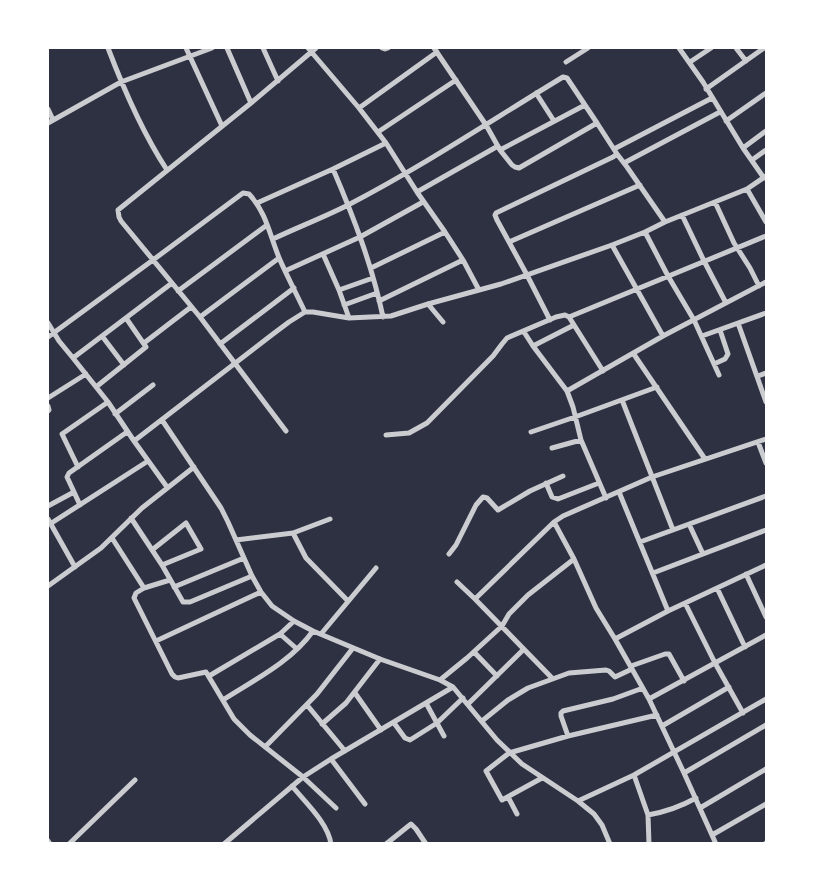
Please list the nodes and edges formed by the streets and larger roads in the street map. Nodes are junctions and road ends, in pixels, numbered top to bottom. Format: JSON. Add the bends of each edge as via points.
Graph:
{"nodes":[{"id":1,"x":108,"y":48,"type":"edge"},
{"id":2,"x":186,"y":48,"type":"edge"},
{"id":3,"x":212,"y":48,"type":"edge"},
{"id":4,"x":227,"y":48,"type":"edge"},
{"id":5,"x":263,"y":48,"type":"edge"},
{"id":6,"x":316,"y":48,"type":"edge"},
{"id":7,"x":382,"y":48,"type":"edge"},
{"id":8,"x":388,"y":48,"type":"edge"},
{"id":9,"x":588,"y":48,"type":"edge"},
{"id":10,"x":679,"y":48,"type":"edge"},
{"id":11,"x":711,"y":48,"type":"edge"},
{"id":12,"x":736,"y":48,"type":"edge"},
{"id":13,"x":764,"y":48,"type":"edge"},
{"id":14,"x":310,"y":50,"type":"edge"},
{"id":15,"x":436,"y":50,"type":"edge"},
{"id":16,"x":189,"y":56,"type":"junction"},
{"id":17,"x":746,"y":61,"type":"junction"},
{"id":18,"x":566,"y":62,"type":"dead end"},
{"id":19,"x":690,"y":62,"type":"junction"},
{"id":20,"x":456,"y":80,"type":"junction"},
{"id":21,"x":278,"y":81,"type":"junction"},
{"id":22,"x":121,"y":82,"type":"junction"},
{"id":23,"x":706,"y":89,"type":"junction"},
{"id":24,"x":536,"y":93,"type":"junction"},
{"id":25,"x":766,"y":93,"type":"edge"},
{"id":26,"x":712,"y":98,"type":"junction"},
{"id":27,"x":251,"y":103,"type":"junction"},
{"id":28,"x":585,"y":105,"type":"junction"},
{"id":29,"x":359,"y":108,"type":"junction"},
{"id":30,"x":48,"y":109,"type":"edge"},
{"id":31,"x":720,"y":112,"type":"junction"},
{"id":32,"x":53,"y":120,"type":"junction"},
{"id":33,"x":554,"y":121,"type":"junction"},
{"id":34,"x":726,"y":121,"type":"junction"},
{"id":35,"x":48,"y":123,"type":"edge"},
{"id":36,"x":598,"y":123,"type":"junction"},
{"id":37,"x":486,"y":125,"type":"junction"},
{"id":38,"x":222,"y":126,"type":"junction"},
{"id":39,"x":766,"y":131,"type":"edge"},
{"id":40,"x":378,"y":132,"type":"junction"},
{"id":41,"x":386,"y":142,"type":"junction"},
{"id":42,"x":499,"y":148,"type":"junction"},
{"id":43,"x":743,"y":148,"type":"junction"},
{"id":44,"x":766,"y":150,"type":"edge"},
{"id":45,"x":616,"y":152,"type":"junction"},
{"id":46,"x":752,"y":160,"type":"junction"},
{"id":47,"x":624,"y":163,"type":"junction"},
{"id":48,"x":333,"y":169,"type":"junction"},
{"id":49,"x":167,"y":170,"type":"junction"},
{"id":50,"x":405,"y":173,"type":"junction"},
{"id":51,"x":765,"y":177,"type":"edge"},
{"id":52,"x":640,"y":185,"type":"junction"},
{"id":53,"x":747,"y":189,"type":"junction"},
{"id":54,"x":417,"y":192,"type":"junction"},
{"id":55,"x":423,"y":202,"type":"junction"},
{"id":56,"x":715,"y":202,"type":"junction"},
{"id":57,"x":257,"y":203,"type":"junction"},
{"id":58,"x":348,"y":205,"type":"junction"},
{"id":59,"x":682,"y":216,"type":"junction"},
{"id":60,"x":665,"y":222,"type":"junction"},
{"id":61,"x":766,"y":222,"type":"edge"},
{"id":62,"x":267,"y":225,"type":"junction"},
{"id":63,"x":446,"y":232,"type":"junction"},
{"id":64,"x":645,"y":232,"type":"junction"},
{"id":65,"x":766,"y":236,"type":"edge"},
{"id":66,"x":360,"y":237,"type":"junction"},
{"id":67,"x":273,"y":239,"type":"junction"},
{"id":68,"x":509,"y":242,"type":"junction"},
{"id":69,"x":612,"y":245,"type":"junction"},
{"id":70,"x":738,"y":249,"type":"junction"},
{"id":71,"x":323,"y":254,"type":"junction"},
{"id":72,"x":279,"y":258,"type":"junction"},
{"id":73,"x":153,"y":260,"type":"junction"},
{"id":74,"x":463,"y":260,"type":"junction"},
{"id":75,"x":704,"y":261,"type":"junction"},
{"id":76,"x":371,"y":268,"type":"junction"},
{"id":77,"x":285,"y":271,"type":"junction"},
{"id":78,"x":527,"y":275,"type":"junction"},
{"id":79,"x":668,"y":276,"type":"junction"},
{"id":80,"x":373,"y":278,"type":"junction"},
{"id":81,"x":766,"y":282,"type":"edge"},
{"id":82,"x":172,"y":283,"type":"junction"},
{"id":83,"x":759,"y":286,"type":"junction"},
{"id":84,"x":294,"y":288,"type":"junction"},
{"id":85,"x":636,"y":288,"type":"junction"},
{"id":86,"x":339,"y":290,"type":"junction"},
{"id":87,"x":478,"y":290,"type":"junction"},
{"id":88,"x":178,"y":291,"type":"junction"},
{"id":89,"x":377,"y":293,"type":"junction"},
{"id":90,"x":379,"y":301,"type":"junction"},
{"id":91,"x":726,"y":302,"type":"junction"},
{"id":92,"x":428,"y":304,"type":"junction"},
{"id":93,"x":344,"y":305,"type":"junction"},
{"id":94,"x":192,"y":307,"type":"junction"},
{"id":95,"x":305,"y":312,"type":"junction"},
{"id":96,"x":766,"y":313,"type":"edge"},
{"id":97,"x":200,"y":317,"type":"junction"},
{"id":98,"x":383,"y":317,"type":"junction"},
{"id":99,"x":569,"y":317,"type":"junction"},
{"id":100,"x":126,"y":318,"type":"junction"},
{"id":101,"x":349,"y":318,"type":"junction"},
{"id":102,"x":550,"y":320,"type":"junction"},
{"id":103,"x":694,"y":320,"type":"junction"},
{"id":104,"x":443,"y":322,"type":"dead end"},
{"id":105,"x":48,"y":323,"type":"edge"},
{"id":106,"x":738,"y":323,"type":"junction"},
{"id":107,"x":574,"y":325,"type":"junction"},
{"id":108,"x":720,"y":330,"type":"junction"},
{"id":109,"x":524,"y":332,"type":"junction"},
{"id":110,"x":54,"y":334,"type":"junction"},
{"id":111,"x":102,"y":336,"type":"junction"},
{"id":112,"x":663,"y":336,"type":"junction"},
{"id":113,"x":702,"y":336,"type":"junction"},
{"id":114,"x":48,"y":337,"type":"edge"},
{"id":115,"x":144,"y":343,"type":"junction"},
{"id":116,"x":220,"y":344,"type":"junction"},
{"id":117,"x":533,"y":346,"type":"junction"},
{"id":118,"x":633,"y":353,"type":"junction"},
{"id":119,"x":73,"y":358,"type":"junction"},
{"id":120,"x":235,"y":364,"type":"junction"},
{"id":121,"x":714,"y":364,"type":"junction"},
{"id":122,"x":124,"y":365,"type":"junction"},
{"id":123,"x":603,"y":371,"type":"junction"},
{"id":124,"x":766,"y":372,"type":"edge"},
{"id":125,"x":86,"y":374,"type":"junction"},
{"id":126,"x":719,"y":375,"type":"dead end"},
{"id":127,"x":758,"y":376,"type":"junction"},
{"id":128,"x":153,"y":385,"type":"dead end"},
{"id":129,"x":96,"y":386,"type":"junction"},
{"id":130,"x":656,"y":387,"type":"junction"},
{"id":131,"x":567,"y":391,"type":"junction"},
{"id":132,"x":48,"y":398,"type":"edge"},
{"id":133,"x":622,"y":400,"type":"junction"},
{"id":134,"x":108,"y":402,"type":"junction"},
{"id":135,"x":766,"y":402,"type":"edge"},
{"id":136,"x":48,"y":406,"type":"edge"},
{"id":137,"x":48,"y":410,"type":"edge"},
{"id":138,"x":115,"y":414,"type":"junction"},
{"id":139,"x":575,"y":417,"type":"junction"},
{"id":140,"x":162,"y":420,"type":"junction"},
{"id":141,"x":286,"y":431,"type":"dead end"},
{"id":142,"x":127,"y":432,"type":"junction"},
{"id":143,"x":531,"y":432,"type":"dead end"},
{"id":144,"x":386,"y":435,"type":"dead end"},
{"id":145,"x":766,"y":439,"type":"edge"},
{"id":146,"x":581,"y":440,"type":"junction"},
{"id":147,"x":134,"y":442,"type":"junction"},
{"id":148,"x":758,"y":442,"type":"junction"},
{"id":149,"x":552,"y":448,"type":"dead end"},
{"id":150,"x":706,"y":459,"type":"junction"},
{"id":151,"x":148,"y":461,"type":"junction"},
{"id":152,"x":766,"y":463,"type":"edge"},
{"id":153,"x":78,"y":467,"type":"junction"},
{"id":154,"x":194,"y":468,"type":"junction"},
{"id":155,"x":563,"y":476,"type":"dead end"},
{"id":156,"x":652,"y":477,"type":"junction"},
{"id":157,"x":546,"y":483,"type":"junction"},
{"id":158,"x":599,"y":483,"type":"junction"},
{"id":159,"x":167,"y":487,"type":"junction"},
{"id":160,"x":74,"y":492,"type":"junction"},
{"id":161,"x":619,"y":492,"type":"junction"},
{"id":162,"x":766,"y":496,"type":"edge"},
{"id":163,"x":606,"y":498,"type":"junction"},
{"id":164,"x":80,"y":504,"type":"junction"},
{"id":165,"x":48,"y":506,"type":"edge"},
{"id":166,"x":131,"y":518,"type":"junction"},
{"id":167,"x":330,"y":519,"type":"dead end"},
{"id":168,"x":49,"y":521,"type":"edge"},
{"id":169,"x":554,"y":522,"type":"junction"},
{"id":170,"x":690,"y":524,"type":"junction"},
{"id":171,"x":673,"y":530,"type":"junction"},
{"id":172,"x":766,"y":530,"type":"edge"},
{"id":173,"x":294,"y":533,"type":"junction"},
{"id":174,"x":112,"y":538,"type":"junction"},
{"id":175,"x":236,"y":540,"type":"junction"},
{"id":176,"x":640,"y":542,"type":"junction"},
{"id":177,"x":152,"y":550,"type":"junction"},
{"id":178,"x":449,"y":554,"type":"dead end"},
{"id":179,"x":703,"y":554,"type":"junction"},
{"id":180,"x":244,"y":558,"type":"junction"},
{"id":181,"x":574,"y":559,"type":"junction"},
{"id":182,"x":162,"y":565,"type":"junction"},
{"id":183,"x":766,"y":565,"type":"edge"},
{"id":184,"x":75,"y":567,"type":"junction"},
{"id":185,"x":376,"y":568,"type":"dead end"},
{"id":186,"x":653,"y":573,"type":"junction"},
{"id":187,"x":746,"y":574,"type":"junction"},
{"id":188,"x":252,"y":576,"type":"junction"},
{"id":189,"x":170,"y":580,"type":"junction"},
{"id":190,"x":457,"y":582,"type":"dead end"},
{"id":191,"x":48,"y":586,"type":"edge"},
{"id":192,"x":174,"y":586,"type":"junction"},
{"id":193,"x":144,"y":588,"type":"junction"},
{"id":194,"x":717,"y":588,"type":"junction"},
{"id":195,"x":261,"y":592,"type":"junction"},
{"id":196,"x":475,"y":599,"type":"junction"},
{"id":197,"x":348,"y":601,"type":"junction"},
{"id":198,"x":685,"y":603,"type":"junction"},
{"id":199,"x":668,"y":611,"type":"junction"},
{"id":200,"x":766,"y":617,"type":"edge"},
{"id":201,"x":294,"y":621,"type":"junction"},
{"id":202,"x":502,"y":626,"type":"junction"},
{"id":203,"x":313,"y":631,"type":"junction"},
{"id":204,"x":280,"y":634,"type":"junction"},
{"id":205,"x":321,"y":634,"type":"junction"},
{"id":206,"x":766,"y":634,"type":"edge"},
{"id":207,"x":616,"y":639,"type":"junction"},
{"id":208,"x":156,"y":641,"type":"junction"},
{"id":209,"x":744,"y":647,"type":"junction"},
{"id":210,"x":353,"y":648,"type":"junction"},
{"id":211,"x":297,"y":649,"type":"junction"},
{"id":212,"x":523,"y":650,"type":"junction"},
{"id":213,"x":474,"y":652,"type":"junction"},
{"id":214,"x":380,"y":659,"type":"junction"},
{"id":215,"x":715,"y":664,"type":"junction"},
{"id":216,"x":632,"y":667,"type":"junction"},
{"id":217,"x":209,"y":676,"type":"junction"},
{"id":218,"x":498,"y":676,"type":"junction"},
{"id":219,"x":552,"y":678,"type":"junction"},
{"id":220,"x":440,"y":680,"type":"junction"},
{"id":221,"x":684,"y":681,"type":"junction"},
{"id":222,"x":453,"y":687,"type":"junction"},
{"id":223,"x":643,"y":688,"type":"junction"},
{"id":224,"x":729,"y":688,"type":"junction"},
{"id":225,"x":355,"y":693,"type":"junction"},
{"id":226,"x":463,"y":698,"type":"junction"},
{"id":227,"x":649,"y":699,"type":"junction"},
{"id":228,"x":223,"y":700,"type":"junction"},
{"id":229,"x":766,"y":700,"type":"edge"},
{"id":230,"x":426,"y":703,"type":"junction"},
{"id":231,"x":468,"y":704,"type":"junction"},
{"id":232,"x":306,"y":705,"type":"junction"},
{"id":233,"x":743,"y":713,"type":"junction"},
{"id":234,"x":657,"y":715,"type":"junction"},
{"id":235,"x":482,"y":721,"type":"junction"},
{"id":236,"x":394,"y":723,"type":"junction"},
{"id":237,"x":437,"y":723,"type":"junction"},
{"id":238,"x":322,"y":724,"type":"junction"},
{"id":239,"x":766,"y":725,"type":"edge"},
{"id":240,"x":662,"y":726,"type":"junction"},
{"id":241,"x":381,"y":730,"type":"junction"},
{"id":242,"x":444,"y":736,"type":"dead end"},
{"id":243,"x":568,"y":736,"type":"junction"},
{"id":244,"x":265,"y":747,"type":"junction"},
{"id":245,"x":345,"y":751,"type":"junction"},
{"id":246,"x":509,"y":753,"type":"junction"},
{"id":247,"x":674,"y":753,"type":"junction"},
{"id":248,"x":331,"y":759,"type":"junction"},
{"id":249,"x":766,"y":770,"type":"edge"},
{"id":250,"x":684,"y":773,"type":"junction"},
{"id":251,"x":634,"y":775,"type":"junction"},
{"id":252,"x":303,"y":777,"type":"junction"},
{"id":253,"x":542,"y":778,"type":"junction"},
{"id":254,"x":135,"y":780,"type":"dead end"},
{"id":255,"x":292,"y":786,"type":"junction"},
{"id":256,"x":508,"y":797,"type":"junction"},
{"id":257,"x":696,"y":798,"type":"junction"},
{"id":258,"x":578,"y":802,"type":"junction"},
{"id":259,"x":365,"y":804,"type":"dead end"},
{"id":260,"x":766,"y":804,"type":"edge"},
{"id":261,"x":336,"y":808,"type":"dead end"},
{"id":262,"x":700,"y":808,"type":"junction"},
{"id":263,"x":517,"y":814,"type":"dead end"},
{"id":264,"x":648,"y":815,"type":"junction"},
{"id":265,"x":712,"y":835,"type":"junction"},
{"id":266,"x":395,"y":841,"type":"edge"},
{"id":267,"x":225,"y":843,"type":"edge"},
{"id":268,"x":69,"y":844,"type":"edge"},
{"id":269,"x":331,"y":844,"type":"edge"},
{"id":270,"x":386,"y":844,"type":"edge"},
{"id":271,"x":426,"y":844,"type":"edge"},
{"id":272,"x":610,"y":844,"type":"edge"},
{"id":273,"x":649,"y":844,"type":"edge"},
{"id":274,"x":716,"y":844,"type":"edge"}],
"edges":[{"from":1,"to":22,"type":"street"},
{"from":2,"to":16,"type":"street"},
{"from":3,"to":16,"type":"street"},
{"from":4,"to":27,"type":"street"},
{"from":5,"to":21,"type":"street"},
{"from":6,"to":14,"type":"street"},
{"from":7,"to":8,"type":"street"},
{"from":9,"to":18,"type":"street"},
{"from":10,"to":19,"type":"street"},
{"from":11,"to":19,"type":"street"},
{"from":12,"to":17,"type":"street"},
{"from":13,"to":17,"type":"street"},
{"from":14,"to":21,"type":"street"},
{"from":14,"to":29,"type":"street"},
{"from":15,"to":20,"type":"street"},
{"from":15,"to":29,"type":"street"},
{"from":16,"to":22,"type":"street"},
{"from":16,"to":38,"type":"street"},
{"from":17,"to":23,"type":"street"},
{"from":19,"to":23,"type":"street"},
{"from":20,"to":37,"type":"street"},
{"from":20,"to":40,"type":"street"},
{"from":21,"to":27,"type":"street"},
{"from":22,"to":32,"type":"street"},
{"from":22,"to":49,"type":"street"},
{"from":23,"to":26,"type":"street"},
{"from":24,"to":28,"type":"street","via":[[566,77]]},
{"from":24,"to":33,"type":"street"},
{"from":24,"to":37,"type":"street"},
{"from":25,"to":34,"type":"street"},
{"from":26,"to":31,"type":"street"},
{"from":26,"to":45,"type":"street"},
{"from":27,"to":38,"type":"street"},
{"from":28,"to":33,"type":"street"},
{"from":28,"to":36,"type":"street"},
{"from":29,"to":40,"type":"street"},
{"from":30,"to":32,"type":"street"},
{"from":31,"to":34,"type":"street"},
{"from":31,"to":47,"type":"street"},
{"from":32,"to":35,"type":"street"},
{"from":33,"to":42,"type":"street"},
{"from":34,"to":43,"type":"street"},
{"from":36,"to":42,"type":"street","via":[[519,168],[512,165]]},
{"from":36,"to":45,"type":"street"},
{"from":37,"to":42,"type":"street"},
{"from":37,"to":50,"type":"street"},
{"from":38,"to":49,"type":"street"},
{"from":39,"to":43,"type":"street"},
{"from":40,"to":41,"type":"street"},
{"from":41,"to":48,"type":"street"},
{"from":41,"to":50,"type":"street"},
{"from":42,"to":54,"type":"street"},
{"from":43,"to":46,"type":"street"},
{"from":44,"to":46,"type":"street"},
{"from":45,"to":47,"type":"street"},
{"from":45,"to":68,"type":"street","via":[[496,213],[495,218]]},
{"from":46,"to":51,"type":"street"},
{"from":47,"to":52,"type":"street"},
{"from":48,"to":57,"type":"street"},
{"from":48,"to":58,"type":"street"},
{"from":49,"to":73,"type":"street","via":[[118,210],[119,217]]},
{"from":50,"to":54,"type":"street"},
{"from":50,"to":58,"type":"street"},
{"from":51,"to":53,"type":"street"},
{"from":52,"to":60,"type":"street"},
{"from":52,"to":68,"type":"street"},
{"from":53,"to":56,"type":"street"},
{"from":53,"to":61,"type":"street"},
{"from":54,"to":55,"type":"street"},
{"from":55,"to":63,"type":"street"},
{"from":55,"to":66,"type":"street"},
{"from":56,"to":59,"type":"street"},
{"from":56,"to":70,"type":"street"},
{"from":57,"to":62,"type":"street"},
{"from":57,"to":73,"type":"street","via":[[249,194],[243,193]]},
{"from":58,"to":66,"type":"street"},
{"from":58,"to":67,"type":"street"},
{"from":59,"to":60,"type":"street"},
{"from":59,"to":75,"type":"street"},
{"from":60,"to":64,"type":"street"},
{"from":62,"to":67,"type":"street"},
{"from":62,"to":88,"type":"street"},
{"from":63,"to":74,"type":"street"},
{"from":63,"to":76,"type":"street"},
{"from":64,"to":69,"type":"street"},
{"from":64,"to":79,"type":"street"},
{"from":65,"to":70,"type":"street"},
{"from":66,"to":71,"type":"street"},
{"from":66,"to":76,"type":"street"},
{"from":67,"to":72,"type":"street"},
{"from":68,"to":78,"type":"street"},
{"from":69,"to":78,"type":"street"},
{"from":69,"to":85,"type":"street"},
{"from":70,"to":75,"type":"street"},
{"from":70,"to":83,"type":"street"},
{"from":71,"to":77,"type":"street"},
{"from":71,"to":86,"type":"street"},
{"from":72,"to":77,"type":"street"},
{"from":72,"to":97,"type":"street"},
{"from":73,"to":82,"type":"street"},
{"from":73,"to":110,"type":"street"},
{"from":74,"to":87,"type":"street"},
{"from":74,"to":90,"type":"street"},
{"from":75,"to":79,"type":"street"},
{"from":75,"to":91,"type":"street"},
{"from":76,"to":80,"type":"street"},
{"from":77,"to":84,"type":"street"},
{"from":78,"to":87,"type":"street"},
{"from":78,"to":102,"type":"street"},
{"from":79,"to":85,"type":"street"},
{"from":79,"to":103,"type":"street"},
{"from":80,"to":86,"type":"street"},
{"from":80,"to":89,"type":"street"},
{"from":81,"to":83,"type":"street"},
{"from":82,"to":88,"type":"street"},
{"from":82,"to":100,"type":"street"},
{"from":83,"to":91,"type":"street"},
{"from":84,"to":95,"type":"street"},
{"from":84,"to":116,"type":"street"},
{"from":85,"to":99,"type":"street"},
{"from":85,"to":112,"type":"street"},
{"from":86,"to":93,"type":"street"},
{"from":87,"to":92,"type":"street"},
{"from":88,"to":94,"type":"street"},
{"from":89,"to":90,"type":"street"},
{"from":89,"to":93,"type":"street"},
{"from":90,"to":98,"type":"street"},
{"from":91,"to":103,"type":"street"},
{"from":92,"to":98,"type":"street"},
{"from":92,"to":104,"type":"street"},
{"from":93,"to":101,"type":"street"},
{"from":94,"to":97,"type":"street"},
{"from":94,"to":115,"type":"street"},
{"from":95,"to":101,"type":"street"},
{"from":95,"to":120,"type":"street"},
{"from":96,"to":106,"type":"street"},
{"from":97,"to":116,"type":"street"},
{"from":98,"to":101,"type":"street"},
{"from":99,"to":102,"type":"street"},
{"from":99,"to":107,"type":"street"},
{"from":100,"to":111,"type":"street"},
{"from":100,"to":115,"type":"street"},
{"from":102,"to":109,"type":"street"},
{"from":103,"to":112,"type":"street"},
{"from":103,"to":113,"type":"street"},
{"from":105,"to":110,"type":"street"},
{"from":106,"to":108,"type":"street"},
{"from":106,"to":127,"type":"street"},
{"from":107,"to":117,"type":"street"},
{"from":107,"to":123,"type":"street"},
{"from":108,"to":113,"type":"street"},
{"from":108,"to":121,"type":"street","via":[[728,354]]},
{"from":109,"to":117,"type":"street"},
{"from":109,"to":144,"type":"street","via":[[504,341],[427,423],[409,433]]},
{"from":110,"to":114,"type":"street"},
{"from":110,"to":119,"type":"street"},
{"from":111,"to":119,"type":"street"},
{"from":111,"to":122,"type":"street"},
{"from":112,"to":118,"type":"street"},
{"from":113,"to":121,"type":"street"},
{"from":115,"to":122,"type":"street","via":[[145,349]]},
{"from":116,"to":120,"type":"street"},
{"from":117,"to":131,"type":"street"},
{"from":118,"to":123,"type":"street"},
{"from":118,"to":130,"type":"street"},
{"from":119,"to":125,"type":"street"},
{"from":120,"to":140,"type":"street"},
{"from":120,"to":141,"type":"street"},
{"from":121,"to":126,"type":"street"},
{"from":122,"to":129,"type":"street"},
{"from":123,"to":131,"type":"street"},
{"from":124,"to":127,"type":"street"},
{"from":125,"to":129,"type":"street"},
{"from":125,"to":132,"type":"street"},
{"from":127,"to":135,"type":"street"},
{"from":128,"to":138,"type":"street"},
{"from":129,"to":134,"type":"street"},
{"from":130,"to":133,"type":"street"},
{"from":130,"to":150,"type":"street"},
{"from":131,"to":139,"type":"street"},
{"from":133,"to":139,"type":"street"},
{"from":133,"to":156,"type":"street"},
{"from":134,"to":138,"type":"street"},
{"from":134,"to":153,"type":"street","via":[[62,434]]},
{"from":136,"to":137,"type":"street"},
{"from":138,"to":142,"type":"street"},
{"from":139,"to":143,"type":"street"},
{"from":139,"to":146,"type":"street"},
{"from":140,"to":147,"type":"street"},
{"from":140,"to":154,"type":"street"},
{"from":142,"to":147,"type":"street"},
{"from":142,"to":153,"type":"street"},
{"from":145,"to":148,"type":"street"},
{"from":146,"to":149,"type":"street"},
{"from":146,"to":158,"type":"street"},
{"from":147,"to":151,"type":"street"},
{"from":148,"to":150,"type":"street"},
{"from":148,"to":152,"type":"street"},
{"from":150,"to":156,"type":"street"},
{"from":151,"to":159,"type":"street"},
{"from":151,"to":164,"type":"street"},
{"from":153,"to":160,"type":"street","via":[[67,477]]},
{"from":154,"to":159,"type":"street"},
{"from":154,"to":175,"type":"street","via":[[221,508]]},
{"from":155,"to":157,"type":"street"},
{"from":156,"to":161,"type":"street"},
{"from":156,"to":171,"type":"street"},
{"from":157,"to":158,"type":"street","via":[[552,497],[558,499]]},
{"from":157,"to":178,"type":"street","via":[[498,510],[483,497]]},
{"from":158,"to":163,"type":"street"},
{"from":159,"to":166,"type":"street"},
{"from":160,"to":164,"type":"street"},
{"from":160,"to":165,"type":"street"},
{"from":161,"to":163,"type":"street"},
{"from":161,"to":176,"type":"street"},
{"from":162,"to":170,"type":"street"},
{"from":163,"to":169,"type":"street"},
{"from":164,"to":168,"type":"street"},
{"from":166,"to":174,"type":"street"},
{"from":166,"to":177,"type":"street"},
{"from":167,"to":173,"type":"street"},
{"from":168,"to":184,"type":"street"},
{"from":169,"to":181,"type":"street"},
{"from":169,"to":196,"type":"street"},
{"from":170,"to":171,"type":"street"},
{"from":170,"to":179,"type":"street"},
{"from":171,"to":176,"type":"street"},
{"from":172,"to":179,"type":"street"},
{"from":173,"to":175,"type":"street"},
{"from":173,"to":197,"type":"street","via":[[306,558]]},
{"from":174,"to":184,"type":"street"},
{"from":174,"to":193,"type":"street"},
{"from":175,"to":180,"type":"street"},
{"from":176,"to":186,"type":"street"},
{"from":177,"to":182,"type":"street"},
{"from":177,"to":182,"type":"street","via":[[186,523],[201,549]]},
{"from":179,"to":186,"type":"street"},
{"from":180,"to":188,"type":"street"},
{"from":180,"to":192,"type":"street"},
{"from":181,"to":202,"type":"street","via":[[528,595]]},
{"from":181,"to":207,"type":"street","via":[[596,608]]},
{"from":182,"to":189,"type":"street"},
{"from":183,"to":187,"type":"street"},
{"from":184,"to":191,"type":"street"},
{"from":185,"to":197,"type":"street"},
{"from":186,"to":199,"type":"street"},
{"from":187,"to":194,"type":"street"},
{"from":187,"to":200,"type":"street"},
{"from":188,"to":192,"type":"street","via":[[186,603]]},
{"from":188,"to":195,"type":"street"},
{"from":189,"to":192,"type":"street"},
{"from":189,"to":193,"type":"street"},
{"from":190,"to":196,"type":"street"},
{"from":193,"to":208,"type":"street","via":[[134,598]]},
{"from":194,"to":198,"type":"street"},
{"from":194,"to":209,"type":"street"},
{"from":195,"to":201,"type":"street","via":[[272,606]]},
{"from":195,"to":208,"type":"street"},
{"from":196,"to":202,"type":"street"},
{"from":197,"to":205,"type":"street"},
{"from":198,"to":199,"type":"street"},
{"from":198,"to":215,"type":"street"},
{"from":199,"to":207,"type":"street"},
{"from":201,"to":203,"type":"street"},
{"from":201,"to":204,"type":"street"},
{"from":202,"to":212,"type":"street"},
{"from":202,"to":213,"type":"street"},
{"from":203,"to":205,"type":"street"},
{"from":203,"to":211,"type":"street"},
{"from":204,"to":211,"type":"street"},
{"from":204,"to":217,"type":"street"},
{"from":205,"to":210,"type":"street"},
{"from":206,"to":209,"type":"street"},
{"from":207,"to":216,"type":"street"},
{"from":208,"to":217,"type":"street","via":[[175,677],[206,672]]},
{"from":209,"to":215,"type":"street"},
{"from":210,"to":214,"type":"street"},
{"from":210,"to":232,"type":"street"},
{"from":211,"to":228,"type":"street"},
{"from":212,"to":218,"type":"street"},
{"from":212,"to":219,"type":"street"},
{"from":213,"to":218,"type":"street"},
{"from":213,"to":220,"type":"street"},
{"from":214,"to":220,"type":"street"},
{"from":214,"to":225,"type":"street"},
{"from":215,"to":221,"type":"street"},
{"from":215,"to":224,"type":"street"},
{"from":216,"to":219,"type":"street","via":[[614,677],[606,670]]},
{"from":216,"to":221,"type":"street","via":[[669,654]]},
{"from":216,"to":223,"type":"street"},
{"from":217,"to":228,"type":"street"},
{"from":218,"to":231,"type":"street"},
{"from":219,"to":235,"type":"street","via":[[516,694]]},
{"from":220,"to":222,"type":"street"},
{"from":221,"to":227,"type":"street"},
{"from":222,"to":226,"type":"street"},
{"from":222,"to":230,"type":"street"},
{"from":223,"to":227,"type":"street"},
{"from":223,"to":243,"type":"street","via":[[563,711],[561,716]]},
{"from":224,"to":233,"type":"street"},
{"from":224,"to":240,"type":"street"},
{"from":225,"to":238,"type":"street"},
{"from":225,"to":241,"type":"street"},
{"from":226,"to":231,"type":"street"},
{"from":226,"to":237,"type":"street"},
{"from":227,"to":234,"type":"street"},
{"from":228,"to":244,"type":"street","via":[[234,719]]},
{"from":229,"to":233,"type":"street"},
{"from":230,"to":236,"type":"street"},
{"from":230,"to":237,"type":"street"},
{"from":231,"to":235,"type":"street"},
{"from":232,"to":238,"type":"street"},
{"from":232,"to":244,"type":"street"},
{"from":233,"to":247,"type":"street"},
{"from":234,"to":240,"type":"street"},
{"from":234,"to":243,"type":"street"},
{"from":235,"to":246,"type":"street"},
{"from":236,"to":237,"type":"street","via":[[408,740]]},
{"from":236,"to":241,"type":"street"},
{"from":237,"to":242,"type":"street"},
{"from":238,"to":245,"type":"street"},
{"from":239,"to":250,"type":"street"},
{"from":240,"to":247,"type":"street"},
{"from":241,"to":245,"type":"street"},
{"from":243,"to":246,"type":"street"},
{"from":244,"to":252,"type":"street"},
{"from":245,"to":248,"type":"street"},
{"from":246,"to":253,"type":"street"},
{"from":246,"to":256,"type":"street","via":[[486,771],[502,800]]},
{"from":247,"to":250,"type":"street"},
{"from":247,"to":251,"type":"street"},
{"from":248,"to":252,"type":"street"},
{"from":248,"to":259,"type":"street"},
{"from":249,"to":262,"type":"street"},
{"from":250,"to":257,"type":"street"},
{"from":251,"to":258,"type":"street"},
{"from":251,"to":264,"type":"street"},
{"from":252,"to":255,"type":"street"},
{"from":252,"to":261,"type":"street"},
{"from":253,"to":256,"type":"street"},
{"from":253,"to":258,"type":"street"},
{"from":254,"to":268,"type":"street"},
{"from":255,"to":267,"type":"street"},
{"from":255,"to":269,"type":"street","via":[[319,817]]},
{"from":256,"to":263,"type":"street"},
{"from":257,"to":262,"type":"street"},
{"from":257,"to":264,"type":"street","via":[[677,808]]},
{"from":258,"to":272,"type":"street","via":[[594,814]]},
{"from":260,"to":265,"type":"street"},
{"from":262,"to":265,"type":"street"},
{"from":264,"to":273,"type":"street"},
{"from":265,"to":274,"type":"street"},
{"from":266,"to":270,"type":"street"},
{"from":266,"to":271,"type":"street","via":[[411,824]]}]}
